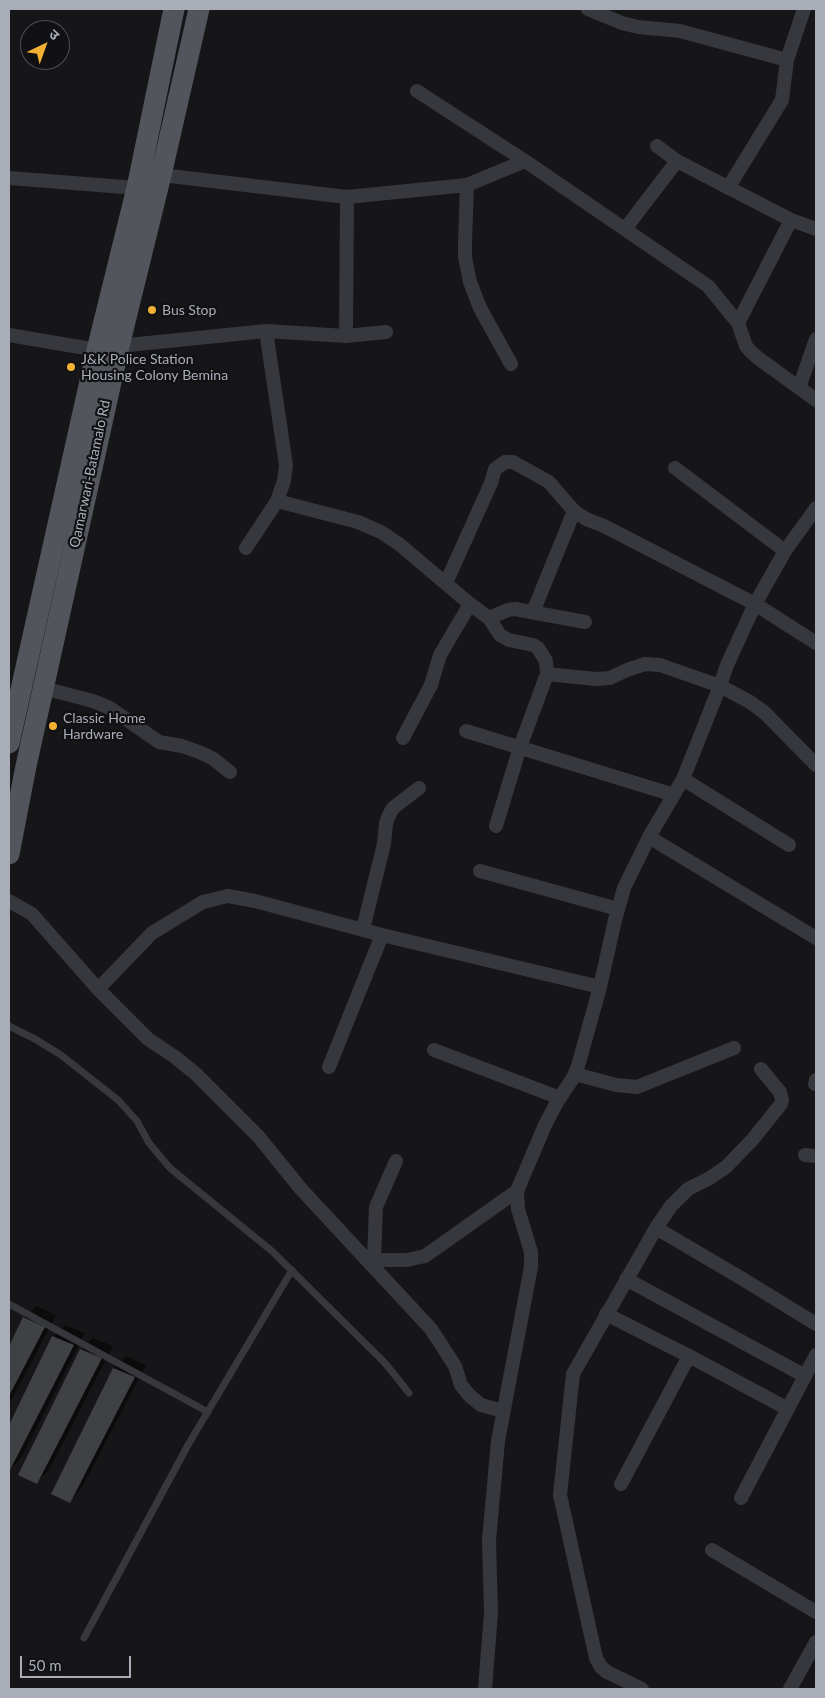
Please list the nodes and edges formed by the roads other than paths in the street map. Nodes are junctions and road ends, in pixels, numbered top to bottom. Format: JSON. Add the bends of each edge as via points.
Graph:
{"nodes":[{"id":1,"x":174,"y":9,"type":"edge"},
{"id":2,"x":199,"y":9,"type":"edge"},
{"id":3,"x":588,"y":9,"type":"edge"},
{"id":4,"x":804,"y":9,"type":"edge"},
{"id":5,"x":787,"y":60,"type":"junction"},
{"id":6,"x":417,"y":91,"type":"dead end"},
{"id":7,"x":657,"y":146,"type":"dead end"},
{"id":8,"x":525,"y":161,"type":"junction"},
{"id":9,"x":677,"y":161,"type":"junction"},
{"id":10,"x":161,"y":175,"type":"junction"},
{"id":11,"x":9,"y":178,"type":"edge"},
{"id":12,"x":467,"y":185,"type":"junction"},
{"id":13,"x":137,"y":188,"type":"junction"},
{"id":14,"x":728,"y":188,"type":"junction"},
{"id":15,"x":347,"y":197,"type":"junction"},
{"id":16,"x":792,"y":220,"type":"junction"},
{"id":17,"x":625,"y":229,"type":"junction"},
{"id":18,"x":816,"y":229,"type":"edge"},
{"id":19,"x":738,"y":324,"type":"junction"},
{"id":20,"x":266,"y":330,"type":"junction"},
{"id":21,"x":386,"y":332,"type":"dead end"},
{"id":22,"x":9,"y":335,"type":"edge"},
{"id":23,"x":346,"y":336,"type":"junction"},
{"id":24,"x":816,"y":339,"type":"edge"},
{"id":25,"x":119,"y":346,"type":"junction"},
{"id":26,"x":97,"y":350,"type":"junction"},
{"id":27,"x":511,"y":364,"type":"dead end"},
{"id":28,"x":799,"y":388,"type":"junction"},
{"id":29,"x":816,"y":400,"type":"edge"},
{"id":30,"x":675,"y":468,"type":"dead end"},
{"id":31,"x":277,"y":501,"type":"junction"},
{"id":32,"x":816,"y":508,"type":"edge"},
{"id":33,"x":574,"y":512,"type":"junction"},
{"id":34,"x":246,"y":548,"type":"dead end"},
{"id":35,"x":785,"y":551,"type":"junction"},
{"id":36,"x":446,"y":583,"type":"junction"},
{"id":37,"x":470,"y":604,"type":"junction"},
{"id":38,"x":755,"y":604,"type":"junction"},
{"id":39,"x":533,"y":612,"type":"junction"},
{"id":40,"x":489,"y":618,"type":"junction"},
{"id":41,"x":585,"y":622,"type":"dead end"},
{"id":42,"x":816,"y":643,"type":"edge"},
{"id":43,"x":547,"y":674,"type":"junction"},
{"id":44,"x":720,"y":686,"type":"junction"},
{"id":45,"x":43,"y":688,"type":"junction"},
{"id":46,"x":466,"y":731,"type":"dead end"},
{"id":47,"x":403,"y":738,"type":"dead end"},
{"id":48,"x":9,"y":744,"type":"edge"},
{"id":49,"x":520,"y":747,"type":"junction"},
{"id":50,"x":816,"y":764,"type":"edge"},
{"id":51,"x":230,"y":772,"type":"dead end"},
{"id":52,"x":683,"y":779,"type":"junction"},
{"id":53,"x":419,"y":788,"type":"dead end"},
{"id":54,"x":674,"y":795,"type":"junction"},
{"id":55,"x":496,"y":826,"type":"dead end"},
{"id":56,"x":649,"y":837,"type":"junction"},
{"id":57,"x":789,"y":844,"type":"dead end"},
{"id":58,"x":9,"y":854,"type":"edge"},
{"id":59,"x":480,"y":872,"type":"dead end"},
{"id":60,"x":9,"y":901,"type":"edge"},
{"id":61,"x":618,"y":909,"type":"junction"},
{"id":62,"x":363,"y":930,"type":"junction"},
{"id":63,"x":382,"y":935,"type":"junction"},
{"id":64,"x":816,"y":938,"type":"edge"},
{"id":65,"x":600,"y":988,"type":"junction"},
{"id":66,"x":98,"y":989,"type":"junction"},
{"id":67,"x":9,"y":1026,"type":"edge"},
{"id":68,"x":734,"y":1048,"type":"dead end"},
{"id":69,"x":434,"y":1050,"type":"dead end"},
{"id":70,"x":328,"y":1067,"type":"dead end"},
{"id":71,"x":761,"y":1069,"type":"dead end"},
{"id":72,"x":575,"y":1074,"type":"junction"},
{"id":73,"x":560,"y":1098,"type":"junction"},
{"id":74,"x":396,"y":1161,"type":"dead end"},
{"id":75,"x":517,"y":1191,"type":"junction"},
{"id":76,"x":656,"y":1228,"type":"junction"},
{"id":77,"x":371,"y":1260,"type":"junction"},
{"id":78,"x":292,"y":1270,"type":"junction"},
{"id":79,"x":626,"y":1279,"type":"junction"},
{"id":80,"x":9,"y":1304,"type":"edge"},
{"id":81,"x":606,"y":1314,"type":"junction"},
{"id":82,"x":816,"y":1324,"type":"edge"},
{"id":83,"x":816,"y":1355,"type":"edge"},
{"id":84,"x":690,"y":1356,"type":"junction"},
{"id":85,"x":805,"y":1376,"type":"junction"},
{"id":86,"x":409,"y":1393,"type":"dead end"},
{"id":87,"x":788,"y":1409,"type":"junction"},
{"id":88,"x":503,"y":1411,"type":"junction"},
{"id":89,"x":208,"y":1412,"type":"junction"},
{"id":90,"x":621,"y":1484,"type":"dead end"},
{"id":91,"x":740,"y":1498,"type":"dead end"},
{"id":92,"x":712,"y":1550,"type":"dead end"},
{"id":93,"x":816,"y":1612,"type":"edge"},
{"id":94,"x":84,"y":1638,"type":"dead end"},
{"id":95,"x":816,"y":1642,"type":"edge"},
{"id":96,"x":485,"y":1689,"type":"edge"},
{"id":97,"x":642,"y":1689,"type":"edge"},
{"id":98,"x":790,"y":1689,"type":"edge"}],
"edges":[{"from":1,"to":13,"type":"main road","name":"Qamarwari-Batamalo Rd"},
{"from":2,"to":10,"type":"main road","name":"Qamarwari-Batamalo Rd"},
{"from":3,"to":5,"type":"street","via":[[622,23],[680,31]]},
{"from":4,"to":5,"type":"street"},
{"from":5,"to":14,"type":"street","via":[[784,90],[778,108]]},
{"from":6,"to":8,"type":"street"},
{"from":7,"to":9,"type":"street"},
{"from":8,"to":12,"type":"street"},
{"from":8,"to":17,"type":"street"},
{"from":9,"to":14,"type":"street"},
{"from":9,"to":17,"type":"street"},
{"from":10,"to":15,"type":"street"},
{"from":10,"to":25,"type":"main road","name":"Qamarwari-Batamalo Rd"},
{"from":11,"to":13,"type":"street"},
{"from":12,"to":15,"type":"street"},
{"from":12,"to":27,"type":"street","via":[[465,243],[470,282],[480,308]]},
{"from":13,"to":26,"type":"main road","name":"Qamarwari-Batamalo Rd"},
{"from":14,"to":16,"type":"street"},
{"from":15,"to":23,"type":"street"},
{"from":16,"to":18,"type":"street"},
{"from":16,"to":19,"type":"street"},
{"from":17,"to":19,"type":"street","via":[[708,286]]},
{"from":19,"to":28,"type":"street","via":[[750,351]]},
{"from":20,"to":23,"type":"street"},
{"from":20,"to":25,"type":"street"},
{"from":20,"to":31,"type":"street","via":[[286,465]]},
{"from":21,"to":23,"type":"street"},
{"from":22,"to":26,"type":"street"},
{"from":24,"to":28,"type":"street"},
{"from":25,"to":45,"type":"main road","name":"Qamarwari-Batamalo Rd"},
{"from":26,"to":48,"type":"main road","name":"Qamarwari-Batamalo Rd"},
{"from":28,"to":29,"type":"street"},
{"from":30,"to":35,"type":"street"},
{"from":31,"to":34,"type":"street"},
{"from":31,"to":36,"type":"street","via":[[358,522],[381,532]]},
{"from":32,"to":35,"type":"street"},
{"from":33,"to":36,"type":"street","via":[[539,475],[513,462],[499,465]]},
{"from":33,"to":38,"type":"street"},
{"from":33,"to":39,"type":"street"},
{"from":35,"to":38,"type":"street"},
{"from":36,"to":37,"type":"street"},
{"from":37,"to":40,"type":"street"},
{"from":37,"to":47,"type":"street","via":[[440,655],[431,685]]},
{"from":38,"to":42,"type":"street"},
{"from":38,"to":44,"type":"street"},
{"from":39,"to":40,"type":"street","via":[[508,610]]},
{"from":39,"to":41,"type":"street"},
{"from":40,"to":43,"type":"street","via":[[504,638],[538,648],[546,661]]},
{"from":43,"to":44,"type":"street","via":[[596,680],[610,678],[644,664],[660,665]]},
{"from":43,"to":49,"type":"street"},
{"from":44,"to":50,"type":"street","via":[[765,713]]},
{"from":44,"to":52,"type":"street"},
{"from":45,"to":51,"type":"street","via":[[110,708],[159,742],[199,752]]},
{"from":45,"to":58,"type":"main road","name":"Qamarwari-Batamalo Rd"},
{"from":46,"to":49,"type":"street"},
{"from":49,"to":54,"type":"street"},
{"from":49,"to":55,"type":"street"},
{"from":52,"to":54,"type":"street"},
{"from":52,"to":57,"type":"street"},
{"from":53,"to":62,"type":"street","via":[[389,814]]},
{"from":54,"to":56,"type":"street"},
{"from":56,"to":61,"type":"street","via":[[624,888]]},
{"from":56,"to":64,"type":"street"},
{"from":59,"to":61,"type":"street"},
{"from":60,"to":66,"type":"street","via":[[42,923]]},
{"from":61,"to":65,"type":"street"},
{"from":62,"to":63,"type":"street"},
{"from":62,"to":66,"type":"street","via":[[228,896],[203,902],[152,934]]},
{"from":63,"to":65,"type":"street"},
{"from":63,"to":70,"type":"street"},
{"from":65,"to":72,"type":"street"},
{"from":66,"to":77,"type":"street","via":[[148,1039],[196,1074],[258,1136],[301,1189]]},
{"from":67,"to":78,"type":"lane","via":[[61,1055],[118,1100],[170,1168]]},
{"from":68,"to":72,"type":"street","via":[[637,1086],[616,1085]]},
{"from":69,"to":73,"type":"street"},
{"from":71,"to":76,"type":"street","via":[[782,1095],[778,1109],[726,1166],[688,1189]]},
{"from":72,"to":73,"type":"street"},
{"from":73,"to":75,"type":"street"},
{"from":74,"to":77,"type":"street","via":[[376,1207]]},
{"from":75,"to":77,"type":"street","via":[[426,1256],[407,1260]]},
{"from":75,"to":88,"type":"street","via":[[518,1209],[531,1252],[531,1267]]},
{"from":76,"to":79,"type":"street"},
{"from":76,"to":82,"type":"street"},
{"from":77,"to":88,"type":"street","via":[[431,1329],[470,1396],[481,1405]]},
{"from":78,"to":86,"type":"lane","via":[[385,1364]]},
{"from":78,"to":89,"type":"lane"},
{"from":79,"to":81,"type":"street"},
{"from":79,"to":85,"type":"street"},
{"from":80,"to":89,"type":"lane"},
{"from":81,"to":84,"type":"street"},
{"from":81,"to":97,"type":"street","via":[[573,1374],[560,1495],[596,1658],[607,1672]]},
{"from":83,"to":85,"type":"street"},
{"from":84,"to":87,"type":"street"},
{"from":84,"to":90,"type":"street"},
{"from":85,"to":87,"type":"street"},
{"from":87,"to":91,"type":"street"},
{"from":88,"to":96,"type":"street","via":[[489,1540],[490,1613]]},
{"from":89,"to":94,"type":"lane"},
{"from":92,"to":93,"type":"street"},
{"from":95,"to":98,"type":"street"}]}
